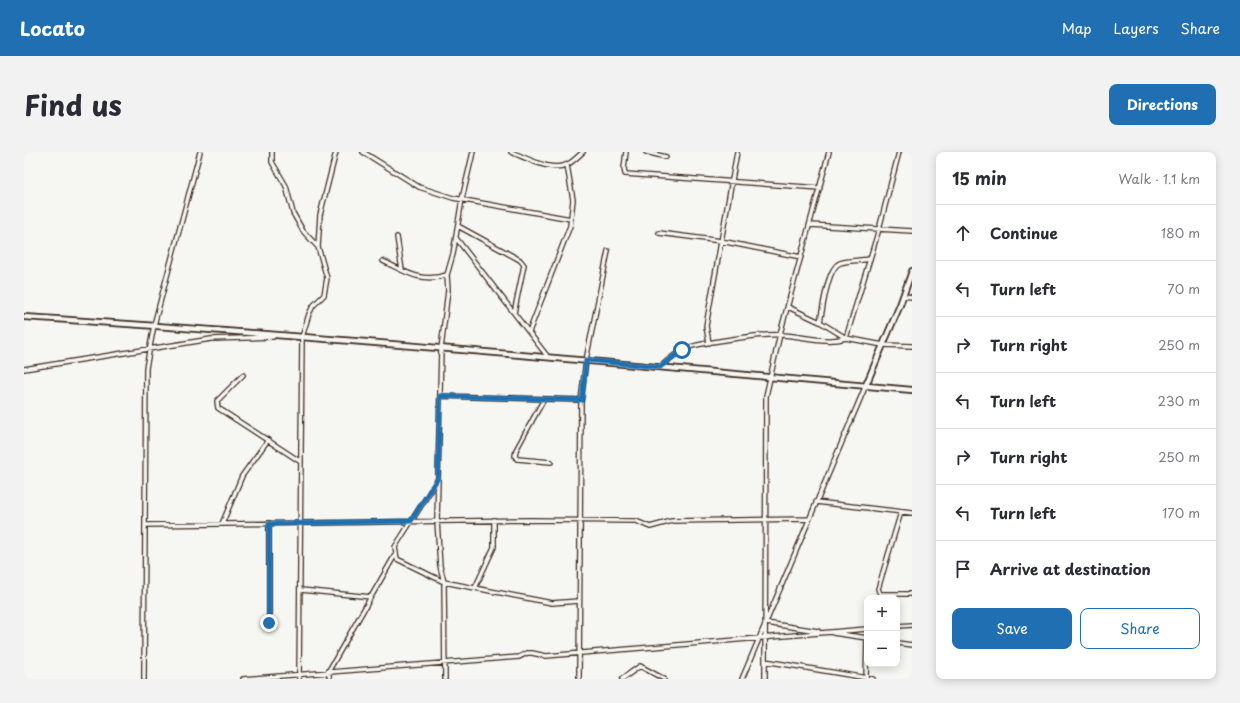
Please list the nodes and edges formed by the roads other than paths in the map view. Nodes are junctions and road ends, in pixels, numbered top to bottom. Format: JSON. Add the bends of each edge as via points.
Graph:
{"nodes":[{"id":1,"x":200,"y":152,"type":"edge"},
{"id":2,"x":272,"y":152,"type":"edge"},
{"id":3,"x":336,"y":152,"type":"edge"},
{"id":4,"x":363,"y":152,"type":"edge"},
{"id":5,"x":473,"y":152,"type":"edge"},
{"id":6,"x":511,"y":152,"type":"edge"},
{"id":7,"x":583,"y":152,"type":"edge"},
{"id":8,"x":626,"y":152,"type":"edge"},
{"id":9,"x":646,"y":152,"type":"edge"},
{"id":10,"x":737,"y":152,"type":"edge"},
{"id":11,"x":829,"y":152,"type":"edge"},
{"id":12,"x":899,"y":152,"type":"edge"},
{"id":13,"x":666,"y":157,"type":"dead end"},
{"id":14,"x":567,"y":164,"type":"junction"},
{"id":15,"x":731,"y":181,"type":"junction"},
{"id":16,"x":820,"y":188,"type":"junction"},
{"id":17,"x":462,"y":199,"type":"junction"},
{"id":18,"x":571,"y":219,"type":"junction"},
{"id":19,"x":810,"y":225,"type":"junction"},
{"id":20,"x":458,"y":226,"type":"junction"},
{"id":21,"x":878,"y":229,"type":"junction"},
{"id":22,"x":912,"y":231,"type":"edge"},
{"id":23,"x":659,"y":232,"type":"dead end"},
{"id":24,"x":397,"y":237,"type":"dead end"},
{"id":25,"x":456,"y":238,"type":"junction"},
{"id":26,"x":720,"y":241,"type":"junction"},
{"id":27,"x":318,"y":247,"type":"junction"},
{"id":28,"x":608,"y":251,"type":"dead end"},
{"id":29,"x":801,"y":257,"type":"junction"},
{"id":30,"x":869,"y":259,"type":"junction"},
{"id":31,"x":383,"y":261,"type":"dead end"},
{"id":32,"x":402,"y":270,"type":"junction"},
{"id":33,"x":912,"y":271,"type":"edge"},
{"id":34,"x":447,"y":275,"type":"junction"},
{"id":35,"x":903,"y":296,"type":"junction"},
{"id":36,"x":912,"y":297,"type":"edge"},
{"id":37,"x":788,"y":307,"type":"junction"},
{"id":38,"x":514,"y":313,"type":"junction"},
{"id":39,"x":24,"y":317,"type":"edge"},
{"id":40,"x":820,"y":322,"type":"junction"},
{"id":41,"x":154,"y":326,"type":"junction"},
{"id":42,"x":529,"y":332,"type":"junction"},
{"id":43,"x":780,"y":334,"type":"junction"},
{"id":44,"x":284,"y":336,"type":"junction"},
{"id":45,"x":302,"y":337,"type":"junction"},
{"id":46,"x":846,"y":338,"type":"junction"},
{"id":47,"x":708,"y":343,"type":"junction"},
{"id":48,"x":883,"y":345,"type":"junction"},
{"id":49,"x":912,"y":346,"type":"edge"},
{"id":50,"x":149,"y":348,"type":"junction"},
{"id":51,"x":441,"y":349,"type":"junction"},
{"id":52,"x":548,"y":357,"type":"junction"},
{"id":53,"x":586,"y":360,"type":"junction"},
{"id":54,"x":660,"y":367,"type":"junction"},
{"id":55,"x":24,"y":369,"type":"edge"},
{"id":56,"x":243,"y":375,"type":"dead end"},
{"id":57,"x":769,"y":377,"type":"junction"},
{"id":58,"x":866,"y":385,"type":"junction"},
{"id":59,"x":912,"y":390,"type":"edge"},
{"id":60,"x":440,"y":396,"type":"junction"},
{"id":61,"x":544,"y":399,"type":"junction"},
{"id":62,"x":582,"y":400,"type":"junction"},
{"id":63,"x":268,"y":440,"type":"junction"},
{"id":64,"x":301,"y":462,"type":"junction"},
{"id":65,"x":551,"y":462,"type":"dead end"},
{"id":66,"x":438,"y":478,"type":"junction"},
{"id":67,"x":816,"y":502,"type":"junction"},
{"id":68,"x":901,"y":512,"type":"junction"},
{"id":69,"x":912,"y":513,"type":"edge"},
{"id":70,"x":809,"y":519,"type":"junction"},
{"id":71,"x":494,"y":520,"type":"junction"},
{"id":72,"x":580,"y":520,"type":"junction"},
{"id":73,"x":766,"y":520,"type":"junction"},
{"id":74,"x":411,"y":521,"type":"junction"},
{"id":75,"x":437,"y":521,"type":"junction"},
{"id":76,"x":301,"y":523,"type":"junction"},
{"id":77,"x":222,"y":524,"type":"junction"},
{"id":78,"x":269,"y":524,"type":"junction"},
{"id":79,"x":145,"y":525,"type":"junction"},
{"id":80,"x":395,"y":555,"type":"junction"},
{"id":81,"x":444,"y":582,"type":"junction"},
{"id":82,"x":476,"y":588,"type":"junction"},
{"id":83,"x":301,"y":590,"type":"junction"},
{"id":84,"x":912,"y":594,"type":"edge"},
{"id":85,"x":371,"y":597,"type":"junction"},
{"id":86,"x":579,"y":601,"type":"junction"},
{"id":87,"x":269,"y":623,"type":"dead end"},
{"id":88,"x":766,"y":623,"type":"junction"},
{"id":89,"x":912,"y":625,"type":"edge"},
{"id":90,"x":900,"y":626,"type":"edge"},
{"id":91,"x":864,"y":629,"type":"edge"},
{"id":92,"x":826,"y":632,"type":"junction"},
{"id":93,"x":766,"y":637,"type":"junction"},
{"id":94,"x":759,"y":638,"type":"junction"},
{"id":95,"x":864,"y":638,"type":"edge"},
{"id":96,"x":900,"y":644,"type":"edge"},
{"id":97,"x":912,"y":646,"type":"edge"},
{"id":98,"x":579,"y":652,"type":"junction"},
{"id":99,"x":765,"y":661,"type":"junction"},
{"id":100,"x":444,"y":663,"type":"junction"},
{"id":101,"x":866,"y":667,"type":"edge"},
{"id":102,"x":328,"y":672,"type":"junction"},
{"id":103,"x":299,"y":674,"type":"junction"},
{"id":104,"x":144,"y":679,"type":"edge"},
{"id":105,"x":243,"y":679,"type":"edge"},
{"id":106,"x":300,"y":679,"type":"edge"},
{"id":107,"x":330,"y":679,"type":"edge"},
{"id":108,"x":445,"y":679,"type":"edge"},
{"id":109,"x":579,"y":679,"type":"edge"},
{"id":110,"x":622,"y":679,"type":"edge"},
{"id":111,"x":664,"y":679,"type":"edge"},
{"id":112,"x":742,"y":679,"type":"edge"},
{"id":113,"x":765,"y":679,"type":"edge"},
{"id":114,"x":866,"y":679,"type":"edge"},
{"id":115,"x":873,"y":679,"type":"edge"}],
"edges":[{"from":1,"to":41,"type":"street"},
{"from":2,"to":27,"type":"street","via":[[272,162],[286,186],[293,213],[303,231]]},
{"from":3,"to":27,"type":"street","via":[[320,215]]},
{"from":4,"to":17,"type":"street","via":[[419,187]]},
{"from":5,"to":17,"type":"street"},
{"from":6,"to":14,"type":"street","via":[[534,162],[552,166]]},
{"from":7,"to":14,"type":"street"},
{"from":8,"to":15,"type":"street","via":[[625,174]]},
{"from":9,"to":13,"type":"street"},
{"from":10,"to":15,"type":"street"},
{"from":11,"to":16,"type":"street"},
{"from":12,"to":21,"type":"street"},
{"from":14,"to":18,"type":"street","via":[[573,200]]},
{"from":15,"to":16,"type":"street"},
{"from":15,"to":26,"type":"street"},
{"from":16,"to":19,"type":"street"},
{"from":17,"to":18,"type":"street"},
{"from":17,"to":20,"type":"street"},
{"from":18,"to":42,"type":"street"},
{"from":19,"to":21,"type":"street"},
{"from":19,"to":29,"type":"street"},
{"from":20,"to":25,"type":"street"},
{"from":20,"to":38,"type":"street","via":[[520,260],[524,265]]},
{"from":21,"to":22,"type":"street"},
{"from":21,"to":30,"type":"street"},
{"from":23,"to":26,"type":"street"},
{"from":24,"to":32,"type":"street"},
{"from":25,"to":34,"type":"street"},
{"from":25,"to":38,"type":"street"},
{"from":26,"to":29,"type":"street"},
{"from":26,"to":47,"type":"street","via":[[706,326]]},
{"from":27,"to":45,"type":"street","via":[[327,278],[324,295],[308,314]]},
{"from":28,"to":53,"type":"street"},
{"from":29,"to":37,"type":"street"},
{"from":30,"to":40,"type":"street","via":[[839,264],[834,268],[829,277]]},
{"from":30,"to":46,"type":"street"},
{"from":31,"to":32,"type":"street"},
{"from":32,"to":34,"type":"street","via":[[418,278],[433,279]]},
{"from":33,"to":35,"type":"street"},
{"from":34,"to":51,"type":"street","via":[[448,290]]},
{"from":35,"to":36,"type":"street"},
{"from":35,"to":48,"type":"street"},
{"from":37,"to":40,"type":"street"},
{"from":37,"to":43,"type":"street"},
{"from":38,"to":42,"type":"street"},
{"from":39,"to":41,"type":"street"},
{"from":40,"to":46,"type":"street"},
{"from":41,"to":44,"type":"street"},
{"from":41,"to":50,"type":"street"},
{"from":42,"to":52,"type":"street"},
{"from":43,"to":46,"type":"street","via":[[835,341]]},
{"from":43,"to":47,"type":"street"},
{"from":43,"to":57,"type":"street"},
{"from":44,"to":45,"type":"street"},
{"from":44,"to":50,"type":"street","via":[[211,340]]},
{"from":45,"to":51,"type":"street"},
{"from":45,"to":64,"type":"street"},
{"from":46,"to":48,"type":"street"},
{"from":47,"to":54,"type":"street","via":[[682,350]]},
{"from":48,"to":49,"type":"street"},
{"from":48,"to":58,"type":"street"},
{"from":50,"to":55,"type":"street"},
{"from":50,"to":79,"type":"street","via":[[146,368]]},
{"from":51,"to":52,"type":"street"},
{"from":51,"to":60,"type":"street"},
{"from":52,"to":53,"type":"street"},
{"from":53,"to":54,"type":"street"},
{"from":53,"to":62,"type":"street"},
{"from":54,"to":57,"type":"street"},
{"from":56,"to":63,"type":"street","via":[[220,397],[216,406]]},
{"from":57,"to":58,"type":"street"},
{"from":57,"to":73,"type":"street","via":[[766,396]]},
{"from":58,"to":59,"type":"street"},
{"from":58,"to":67,"type":"street"},
{"from":60,"to":61,"type":"street"},
{"from":60,"to":66,"type":"street"},
{"from":61,"to":62,"type":"street"},
{"from":61,"to":65,"type":"street","via":[[515,456]]},
{"from":62,"to":72,"type":"street"},
{"from":63,"to":64,"type":"street"},
{"from":63,"to":77,"type":"street","via":[[242,476]]},
{"from":64,"to":76,"type":"street"},
{"from":66,"to":74,"type":"street"},
{"from":66,"to":75,"type":"street"},
{"from":67,"to":68,"type":"street"},
{"from":67,"to":70,"type":"street"},
{"from":68,"to":69,"type":"street"},
{"from":68,"to":84,"type":"street","via":[[878,589],[880,594],[886,595]]},
{"from":70,"to":73,"type":"street"},
{"from":70,"to":88,"type":"street"},
{"from":71,"to":72,"type":"street"},
{"from":71,"to":75,"type":"street"},
{"from":71,"to":82,"type":"street","via":[[494,547]]},
{"from":72,"to":73,"type":"street","via":[[636,521],[650,526],[672,521]]},
{"from":72,"to":86,"type":"street"},
{"from":73,"to":88,"type":"street"},
{"from":74,"to":75,"type":"street"},
{"from":74,"to":76,"type":"street"},
{"from":74,"to":80,"type":"street","via":[[395,547]]},
{"from":75,"to":81,"type":"street","via":[[440,566]]},
{"from":76,"to":78,"type":"street"},
{"from":76,"to":83,"type":"street"},
{"from":77,"to":78,"type":"street"},
{"from":77,"to":79,"type":"street"},
{"from":78,"to":87,"type":"street"},
{"from":79,"to":104,"type":"street"},
{"from":80,"to":81,"type":"street","via":[[397,559]]},
{"from":80,"to":85,"type":"street"},
{"from":81,"to":82,"type":"street"},
{"from":81,"to":100,"type":"street"},
{"from":82,"to":86,"type":"street","via":[[552,604]]},
{"from":83,"to":85,"type":"street"},
{"from":83,"to":103,"type":"street"},
{"from":85,"to":102,"type":"street"},
{"from":86,"to":98,"type":"street"},
{"from":88,"to":92,"type":"street"},
{"from":88,"to":93,"type":"street"},
{"from":88,"to":94,"type":"street"},
{"from":89,"to":90,"type":"street"},
{"from":91,"to":92,"type":"street"},
{"from":92,"to":93,"type":"street"},
{"from":92,"to":95,"type":"street"},
{"from":93,"to":94,"type":"street"},
{"from":93,"to":99,"type":"street"},
{"from":94,"to":98,"type":"street"},
{"from":94,"to":112,"type":"street"},
{"from":96,"to":97,"type":"street"},
{"from":98,"to":100,"type":"street","via":[[546,656],[527,653],[519,657]]},
{"from":98,"to":109,"type":"street"},
{"from":99,"to":113,"type":"street"},
{"from":99,"to":114,"type":"street"},
{"from":100,"to":102,"type":"street"},
{"from":100,"to":108,"type":"street"},
{"from":101,"to":114,"type":"street"},
{"from":102,"to":103,"type":"street"},
{"from":102,"to":107,"type":"street"},
{"from":103,"to":105,"type":"street"},
{"from":103,"to":106,"type":"street"},
{"from":110,"to":111,"type":"street","via":[[640,666]]},
{"from":114,"to":115,"type":"street"}]}
